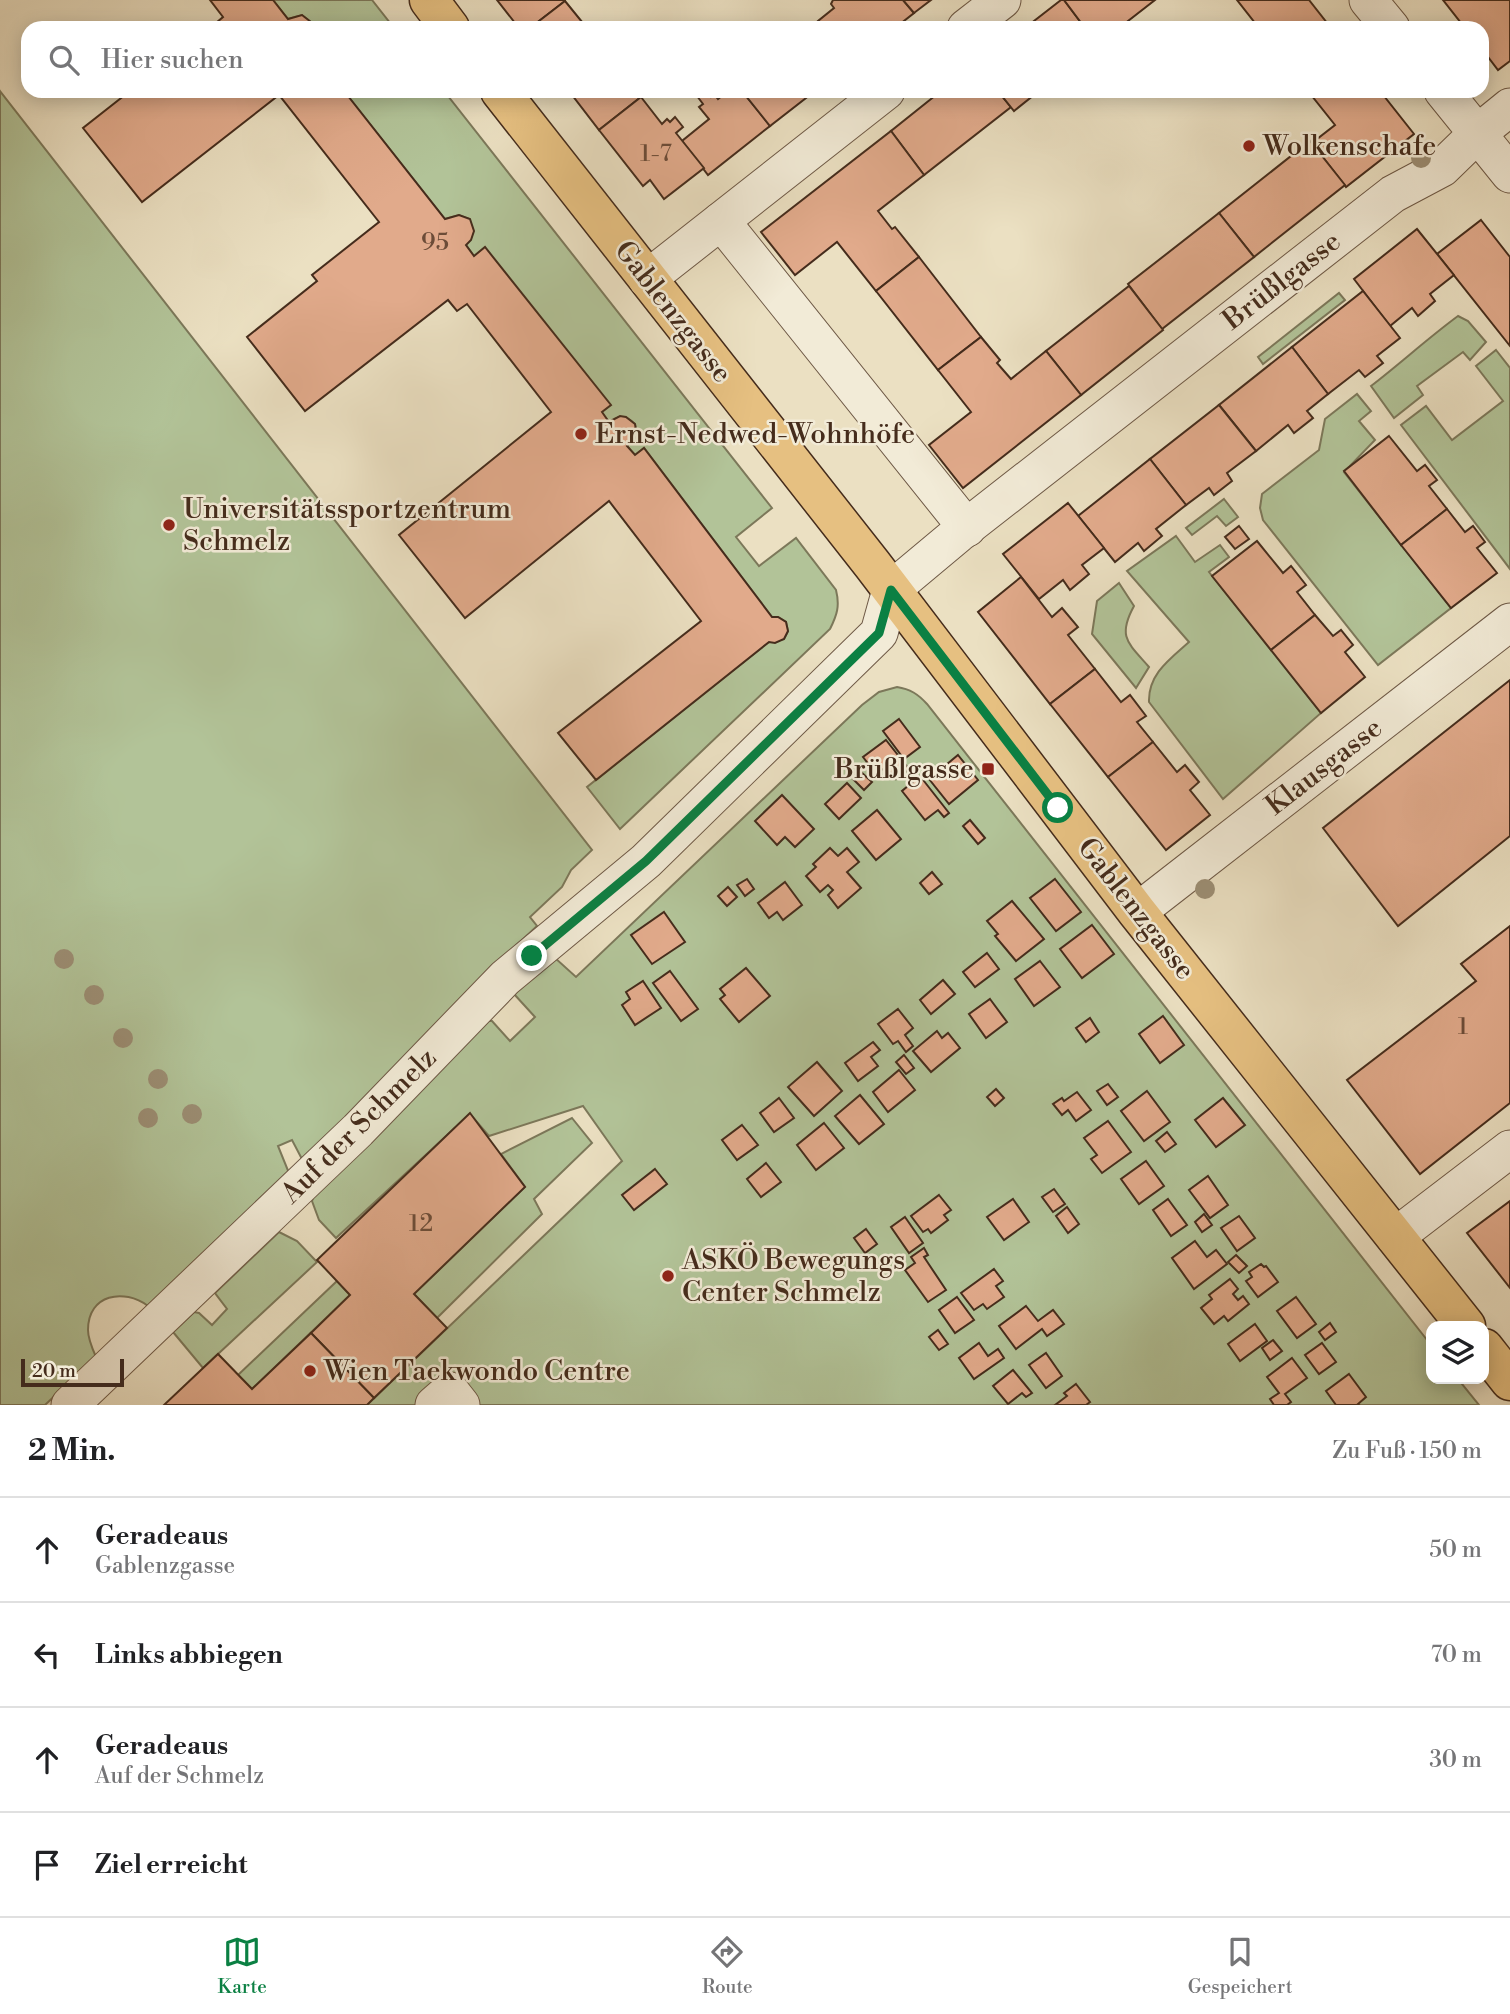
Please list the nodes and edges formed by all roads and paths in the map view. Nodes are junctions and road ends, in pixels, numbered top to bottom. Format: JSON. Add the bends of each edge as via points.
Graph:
{"nodes":[{"id":1,"x":429,"y":0,"type":"edge"},
{"id":2,"x":1002,"y":0,"type":"edge"},
{"id":3,"x":1368,"y":0,"type":"edge"},
{"id":4,"x":445,"y":21,"type":"edge"},
{"id":5,"x":975,"y":21,"type":"edge"},
{"id":6,"x":1385,"y":21,"type":"edge"},
{"id":7,"x":505,"y":98,"type":"edge"},
{"id":8,"x":877,"y":98,"type":"edge"},
{"id":9,"x":1449,"y":98,"type":"edge"},
{"id":10,"x":1510,"y":107,"type":"edge"},
{"id":11,"x":1478,"y":133,"type":"junction"},
{"id":12,"x":1510,"y":174,"type":"edge"},
{"id":13,"x":721,"y":221,"type":"junction"},
{"id":14,"x":647,"y":279,"type":"junction"},
{"id":15,"x":967,"y":528,"type":"junction"},
{"id":16,"x":891,"y":590,"type":"junction"},
{"id":17,"x":1510,"y":622,"type":"edge"},
{"id":18,"x":1137,"y":912,"type":"junction"},
{"id":19,"x":1510,"y":1149,"type":"edge"},
{"id":20,"x":1395,"y":1237,"type":"junction"},
{"id":21,"x":1462,"y":1321,"type":"edge"},
{"id":22,"x":1489,"y":1354,"type":"edge"},
{"id":23,"x":1510,"y":1381,"type":"edge"},
{"id":24,"x":70,"y":1405,"type":"edge"},
{"id":25,"x":434,"y":1405,"type":"edge"},
{"id":26,"x":461,"y":1405,"type":"edge"}],
"edges":[{"from":1,"to":4,"type":"main road"},
{"from":2,"to":5,"type":"street"},
{"from":3,"to":6,"type":"street"},
{"from":7,"to":14,"type":"main road","name":"Gablenzgasse"},
{"from":8,"to":13,"type":"street"},
{"from":9,"to":11,"type":"street"},
{"from":10,"to":11,"type":"street","name":"Brüßlgasse"},
{"from":11,"to":12,"type":"street"},
{"from":11,"to":15,"type":"street","name":"Brüßlgasse","via":[[1441,168],[1393,194]]},
{"from":13,"to":14,"type":"street"},
{"from":13,"to":15,"type":"street"},
{"from":14,"to":16,"type":"main road","name":"Gablenzgasse"},
{"from":15,"to":16,"type":"street","name":"Brüßlgasse"},
{"from":16,"to":18,"type":"main road","name":"Gablenzgasse"},
{"from":16,"to":24,"type":"street","name":"Auf der Schmelz","via":[[879,633],[654,853],[505,978],[358,1130]]},
{"from":17,"to":18,"type":"street","name":"Klausgasse"},
{"from":18,"to":20,"type":"main road","name":"Gablenzgasse"},
{"from":19,"to":20,"type":"street"},
{"from":20,"to":21,"type":"main road","name":"Gablenzgasse"},
{"from":22,"to":23,"type":"main road"},
{"from":25,"to":26,"type":"street","via":[[450,1391]]}]}
